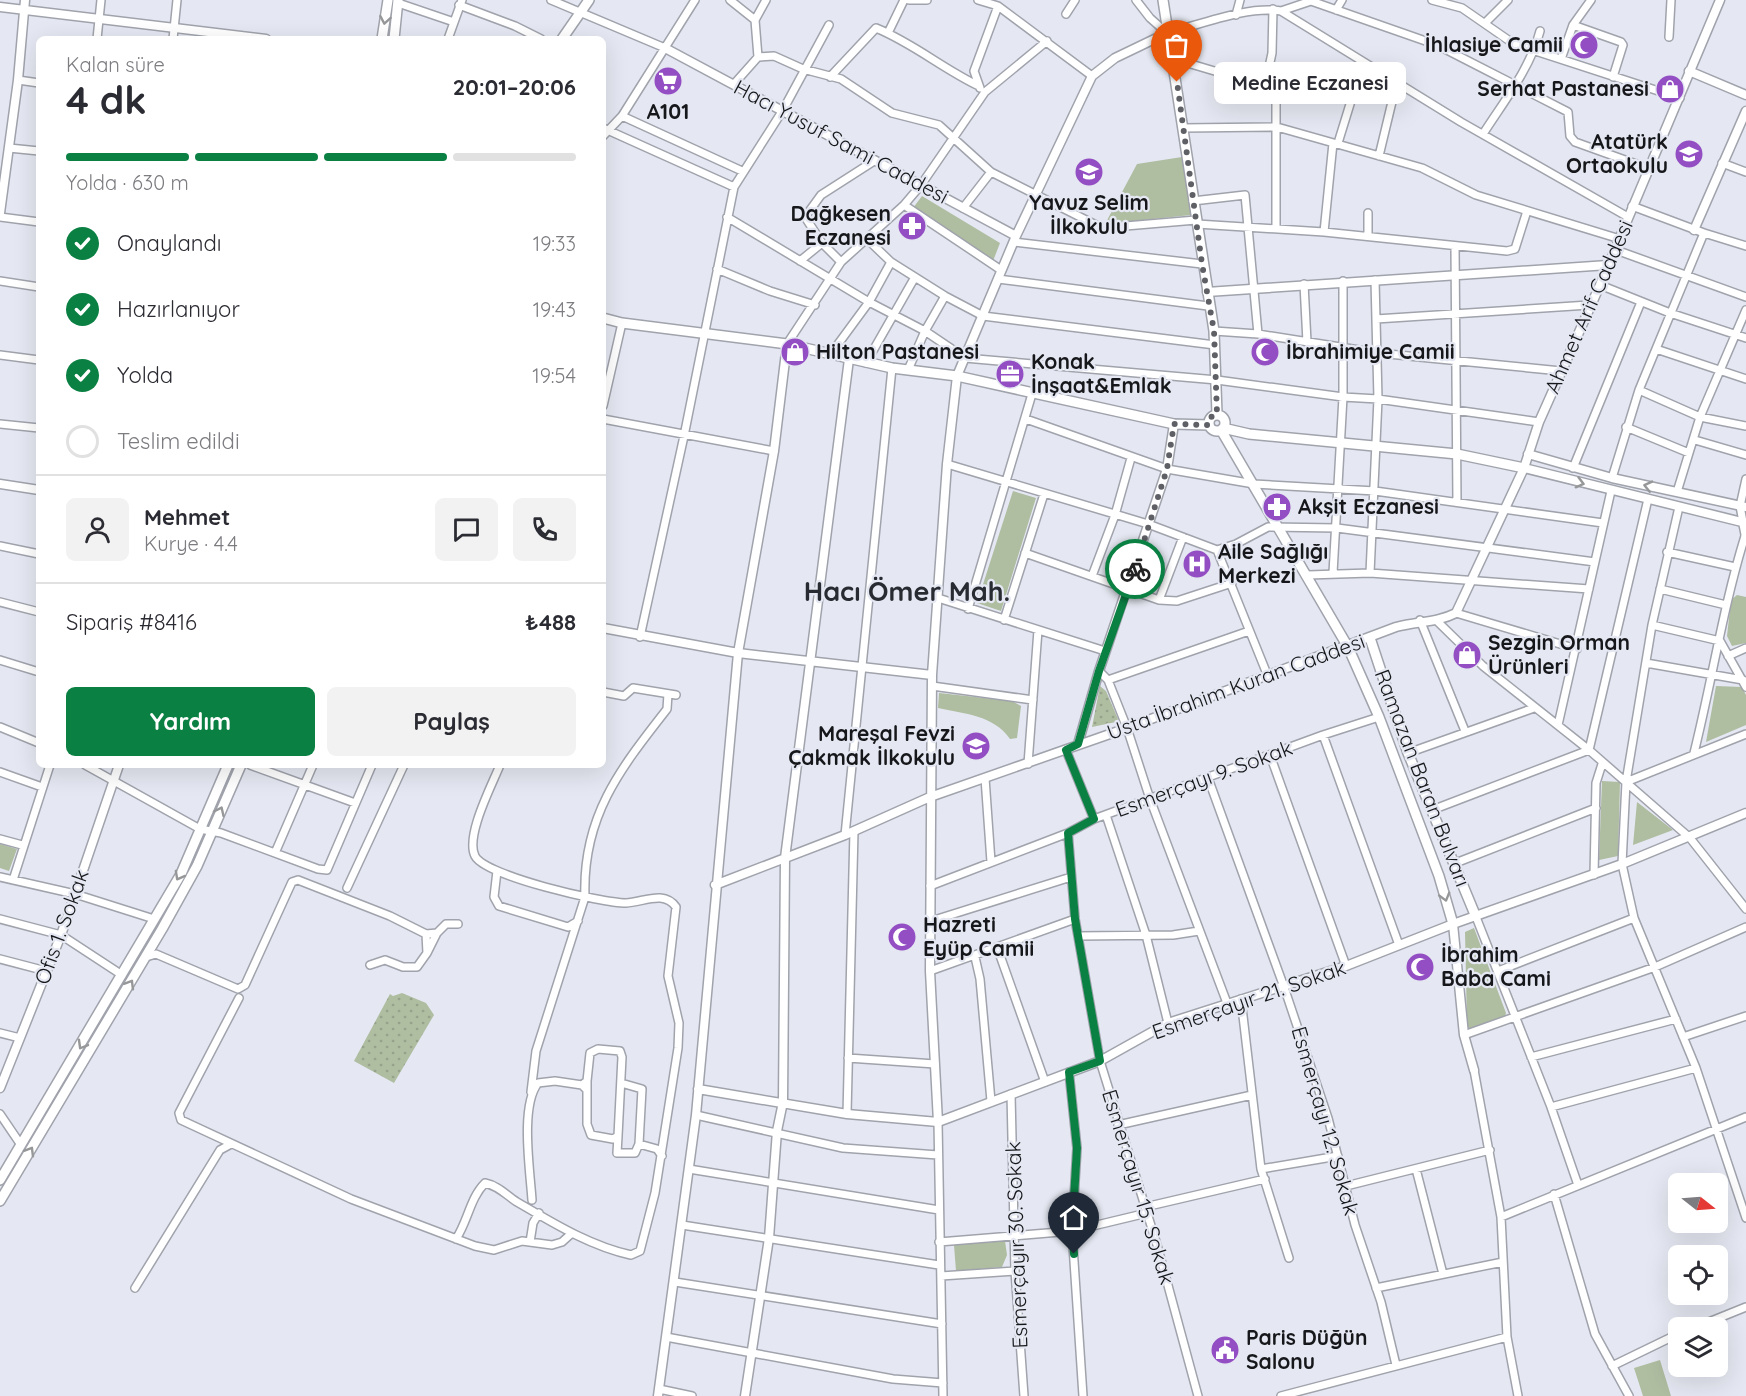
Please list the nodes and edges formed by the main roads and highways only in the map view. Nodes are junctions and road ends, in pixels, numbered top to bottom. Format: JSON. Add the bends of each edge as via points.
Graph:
{"nodes":[{"id":1,"x":589,"y":0,"type":"edge"},
{"id":2,"x":1163,"y":0,"type":"edge"},
{"id":3,"x":395,"y":1,"type":"edge"},
{"id":4,"x":383,"y":36,"type":"edge"},
{"id":5,"x":394,"y":36,"type":"edge"},
{"id":6,"x":564,"y":36,"type":"edge"},
{"id":7,"x":606,"y":319,"type":"edge"},
{"id":8,"x":1217,"y":414,"type":"junction"},
{"id":9,"x":1209,"y":425,"type":"junction"},
{"id":10,"x":1222,"y":429,"type":"junction"},
{"id":11,"x":1524,"y":468,"type":"road end"},
{"id":12,"x":1370,"y":638,"type":"road end"},
{"id":13,"x":227,"y":768,"type":"edge"},
{"id":14,"x":239,"y":768,"type":"edge"},
{"id":15,"x":205,"y":831,"type":"junction"},
{"id":16,"x":1476,"y":917,"type":"road end"},
{"id":17,"x":1453,"y":924,"type":"road end"},
{"id":18,"x":0,"y":1180,"type":"edge"},
{"id":19,"x":0,"y":1201,"type":"edge"}],
"edges":[{"from":1,"to":6,"type":"main road"},
{"from":2,"to":8,"type":"main road","via":[[1214,331]]},
{"from":3,"to":4,"type":"main road","one_way":true},
{"from":3,"to":5,"type":"main road"},
{"from":7,"to":9,"type":"main road","via":[[787,344],[892,368],[957,376],[1174,424]]},
{"from":8,"to":9,"type":"main road","via":[[1211,417]]},
{"from":8,"to":10,"type":"main road","via":[[1224,417]]},
{"from":9,"to":10,"type":"main road","via":[[1214,430]]},
{"from":10,"to":11,"type":"main road","via":[[1457,454]]},
{"from":10,"to":17,"type":"main road","name":"Ramazan Baran Bulvarı","one_way":true,"via":[[1348,646],[1379,717]]},
{"from":12,"to":16,"type":"main road","name":"Ramazan Baran Bulvarı","via":[[1408,753]]},
{"from":13,"to":15,"type":"main road"},
{"from":15,"to":14,"type":"main road","one_way":true},
{"from":15,"to":18,"type":"main road","one_way":true},
{"from":19,"to":15,"type":"main road","one_way":true,"via":[[197,866]]}]}
